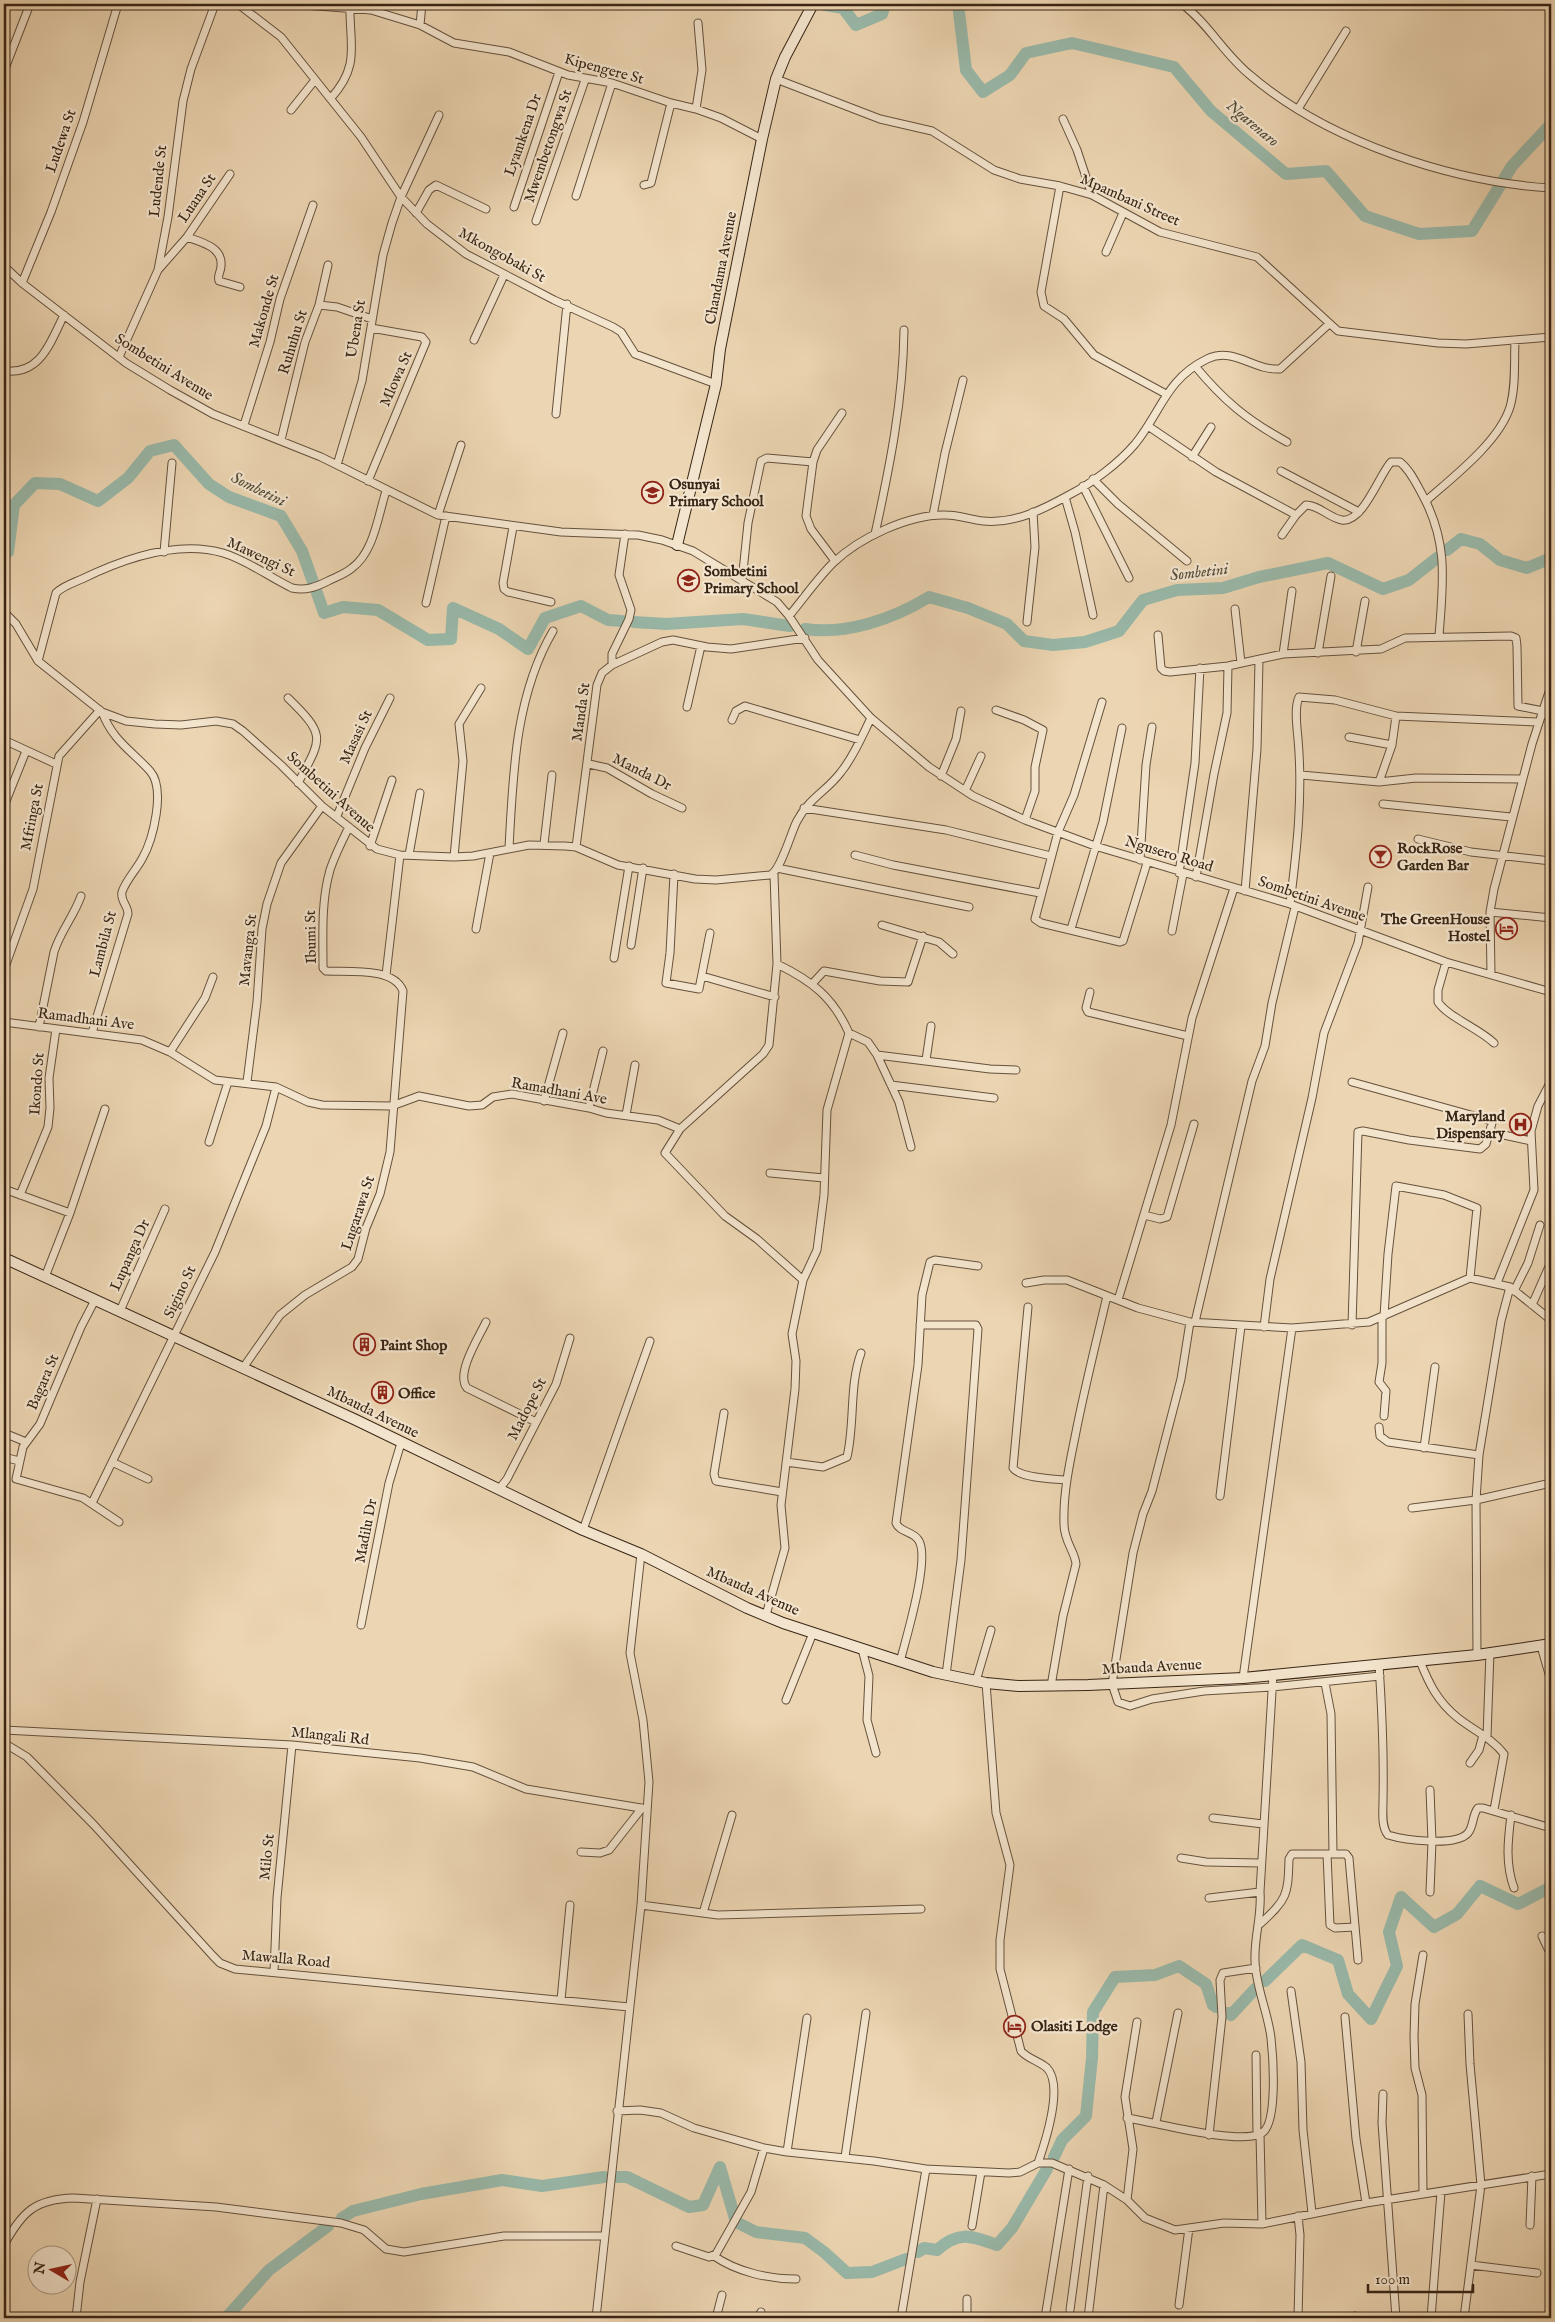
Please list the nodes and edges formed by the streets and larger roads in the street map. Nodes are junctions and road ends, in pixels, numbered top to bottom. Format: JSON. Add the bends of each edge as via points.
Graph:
{"nodes":[{"id":1,"x":30,"y":4,"type":"edge"},
{"id":2,"x":118,"y":4,"type":"edge"},
{"id":3,"x":215,"y":4,"type":"edge"},
{"id":4,"x":238,"y":4,"type":"edge"},
{"id":5,"x":290,"y":4,"type":"edge"},
{"id":6,"x":422,"y":4,"type":"edge"},
{"id":7,"x":814,"y":4,"type":"edge"},
{"id":8,"x":1182,"y":4,"type":"edge"},
{"id":9,"x":350,"y":6,"type":"edge"},
{"id":10,"x":698,"y":23,"type":"dead end"},
{"id":11,"x":420,"y":25,"type":"junction"},
{"id":12,"x":1346,"y":31,"type":"dead end"},
{"id":13,"x":4,"y":71,"type":"edge"},
{"id":14,"x":559,"y":72,"type":"junction"},
{"id":15,"x":776,"y":79,"type":"junction"},
{"id":16,"x":315,"y":80,"type":"junction"},
{"id":17,"x":585,"y":80,"type":"junction"},
{"id":18,"x":612,"y":83,"type":"junction"},
{"id":19,"x":331,"y":98,"type":"junction"},
{"id":20,"x":671,"y":103,"type":"junction"},
{"id":21,"x":696,"y":109,"type":"junction"},
{"id":22,"x":1298,"y":109,"type":"junction"},
{"id":23,"x":291,"y":110,"type":"dead end"},
{"id":24,"x":440,"y":115,"type":"dead end"},
{"id":25,"x":1064,"y":119,"type":"dead end"},
{"id":26,"x":762,"y":140,"type":"junction"},
{"id":27,"x":230,"y":174,"type":"dead end"},
{"id":28,"x":644,"y":185,"type":"dead end"},
{"id":29,"x":1060,"y":186,"type":"junction"},
{"id":30,"x":1551,"y":188,"type":"edge"},
{"id":31,"x":1092,"y":195,"type":"junction"},
{"id":32,"x":576,"y":196,"type":"dead end"},
{"id":33,"x":401,"y":197,"type":"junction"},
{"id":34,"x":313,"y":205,"type":"dead end"},
{"id":35,"x":514,"y":207,"type":"dead end"},
{"id":36,"x":486,"y":209,"type":"dead end"},
{"id":37,"x":416,"y":213,"type":"junction"},
{"id":38,"x":1123,"y":213,"type":"junction"},
{"id":39,"x":536,"y":221,"type":"dead end"},
{"id":40,"x":187,"y":237,"type":"junction"},
{"id":41,"x":1106,"y":252,"type":"dead end"},
{"id":42,"x":328,"y":265,"type":"dead end"},
{"id":43,"x":4,"y":266,"type":"edge"},
{"id":44,"x":158,"y":270,"type":"junction"},
{"id":45,"x":504,"y":275,"type":"junction"},
{"id":46,"x":22,"y":284,"type":"junction"},
{"id":47,"x":240,"y":287,"type":"dead end"},
{"id":48,"x":567,"y":304,"type":"junction"},
{"id":49,"x":319,"y":305,"type":"junction"},
{"id":50,"x":64,"y":315,"type":"junction"},
{"id":51,"x":372,"y":319,"type":"junction"},
{"id":52,"x":1328,"y":324,"type":"junction"},
{"id":53,"x":371,"y":328,"type":"junction"},
{"id":54,"x":904,"y":330,"type":"dead end"},
{"id":55,"x":1551,"y":337,"type":"edge"},
{"id":56,"x":474,"y":340,"type":"dead end"},
{"id":57,"x":1515,"y":341,"type":"junction"},
{"id":58,"x":119,"y":357,"type":"junction"},
{"id":59,"x":1195,"y":366,"type":"junction"},
{"id":60,"x":4,"y":371,"type":"edge"},
{"id":61,"x":963,"y":380,"type":"dead end"},
{"id":62,"x":716,"y":384,"type":"junction"},
{"id":63,"x":1166,"y":394,"type":"junction"},
{"id":64,"x":842,"y":412,"type":"dead end"},
{"id":65,"x":556,"y":414,"type":"dead end"},
{"id":66,"x":244,"y":425,"type":"junction"},
{"id":67,"x":1148,"y":426,"type":"junction"},
{"id":68,"x":1211,"y":427,"type":"dead end"},
{"id":69,"x":281,"y":440,"type":"junction"},
{"id":70,"x":1287,"y":442,"type":"dead end"},
{"id":71,"x":461,"y":446,"type":"dead end"},
{"id":72,"x":1192,"y":457,"type":"junction"},
{"id":73,"x":813,"y":462,"type":"junction"},
{"id":74,"x":172,"y":463,"type":"dead end"},
{"id":75,"x":337,"y":465,"type":"junction"},
{"id":76,"x":1281,"y":471,"type":"dead end"},
{"id":77,"x":1093,"y":479,"type":"junction"},
{"id":78,"x":368,"y":481,"type":"junction"},
{"id":79,"x":1083,"y":486,"type":"junction"},
{"id":80,"x":386,"y":491,"type":"junction"},
{"id":81,"x":1065,"y":498,"type":"junction"},
{"id":82,"x":1426,"y":501,"type":"junction"},
{"id":83,"x":1033,"y":512,"type":"junction"},
{"id":84,"x":1359,"y":512,"type":"junction"},
{"id":85,"x":438,"y":515,"type":"junction"},
{"id":86,"x":1296,"y":515,"type":"junction"},
{"id":87,"x":446,"y":516,"type":"junction"},
{"id":88,"x":933,"y":516,"type":"junction"},
{"id":89,"x":513,"y":527,"type":"junction"},
{"id":90,"x":624,"y":534,"type":"junction"},
{"id":91,"x":875,"y":534,"type":"junction"},
{"id":92,"x":1282,"y":535,"type":"dead end"},
{"id":93,"x":677,"y":545,"type":"junction"},
{"id":94,"x":164,"y":552,"type":"junction"},
{"id":95,"x":835,"y":561,"type":"junction"},
{"id":96,"x":1187,"y":561,"type":"dead end"},
{"id":97,"x":1331,"y":576,"type":"dead end"},
{"id":98,"x":1129,"y":578,"type":"dead end"},
{"id":99,"x":742,"y":581,"type":"junction"},
{"id":100,"x":1292,"y":591,"type":"dead end"},
{"id":101,"x":1365,"y":601,"type":"dead end"},
{"id":102,"x":551,"y":602,"type":"dead end"},
{"id":103,"x":426,"y":603,"type":"dead end"},
{"id":104,"x":1235,"y":608,"type":"dead end"},
{"id":105,"x":4,"y":612,"type":"edge"},
{"id":106,"x":1093,"y":615,"type":"dead end"},
{"id":107,"x":790,"y":616,"type":"junction"},
{"id":108,"x":1027,"y":622,"type":"dead end"},
{"id":109,"x":553,"y":630,"type":"dead end"},
{"id":110,"x":1158,"y":635,"type":"dead end"},
{"id":111,"x":1439,"y":636,"type":"junction"},
{"id":112,"x":805,"y":638,"type":"junction"},
{"id":113,"x":701,"y":646,"type":"junction"},
{"id":114,"x":1356,"y":652,"type":"junction"},
{"id":115,"x":1318,"y":653,"type":"junction"},
{"id":116,"x":1283,"y":654,"type":"junction"},
{"id":117,"x":1258,"y":660,"type":"junction"},
{"id":118,"x":38,"y":661,"type":"junction"},
{"id":119,"x":1241,"y":664,"type":"junction"},
{"id":120,"x":612,"y":665,"type":"junction"},
{"id":121,"x":1228,"y":666,"type":"junction"},
{"id":122,"x":1200,"y":668,"type":"junction"},
{"id":123,"x":1551,"y":686,"type":"edge"},
{"id":124,"x":481,"y":688,"type":"dead end"},
{"id":125,"x":288,"y":698,"type":"dead end"},
{"id":126,"x":390,"y":698,"type":"dead end"},
{"id":127,"x":1102,"y":702,"type":"dead end"},
{"id":128,"x":686,"y":707,"type":"dead end"},
{"id":129,"x":996,"y":710,"type":"dead end"},
{"id":130,"x":101,"y":711,"type":"junction"},
{"id":131,"x":961,"y":711,"type":"dead end"},
{"id":132,"x":1543,"y":712,"type":"junction"},
{"id":133,"x":1551,"y":715,"type":"edge"},
{"id":134,"x":1396,"y":716,"type":"junction"},
{"id":135,"x":871,"y":718,"type":"junction"},
{"id":136,"x":732,"y":720,"type":"dead end"},
{"id":137,"x":1538,"y":722,"type":"junction"},
{"id":138,"x":1122,"y":728,"type":"dead end"},
{"id":139,"x":1152,"y":728,"type":"dead end"},
{"id":140,"x":1349,"y":737,"type":"dead end"},
{"id":141,"x":4,"y":740,"type":"edge"},
{"id":142,"x":860,"y":740,"type":"junction"},
{"id":143,"x":1392,"y":745,"type":"junction"},
{"id":144,"x":26,"y":751,"type":"junction"},
{"id":145,"x":981,"y":756,"type":"dead end"},
{"id":146,"x":56,"y":764,"type":"junction"},
{"id":147,"x":589,"y":764,"type":"junction"},
{"id":148,"x":552,"y":775,"type":"dead end"},
{"id":149,"x":1301,"y":775,"type":"junction"},
{"id":150,"x":941,"y":776,"type":"junction"},
{"id":151,"x":1522,"y":778,"type":"junction"},
{"id":152,"x":392,"y":780,"type":"dead end"},
{"id":153,"x":298,"y":782,"type":"junction"},
{"id":154,"x":1380,"y":782,"type":"junction"},
{"id":155,"x":965,"y":791,"type":"junction"},
{"id":156,"x":420,"y":793,"type":"dead end"},
{"id":157,"x":1383,"y":804,"type":"dead end"},
{"id":158,"x":4,"y":806,"type":"edge"},
{"id":159,"x":322,"y":806,"type":"junction"},
{"id":160,"x":682,"y":808,"type":"dead end"},
{"id":161,"x":804,"y":808,"type":"junction"},
{"id":162,"x":337,"y":816,"type":"junction"},
{"id":163,"x":1511,"y":817,"type":"junction"},
{"id":164,"x":1026,"y":820,"type":"junction"},
{"id":165,"x":349,"y":826,"type":"junction"},
{"id":166,"x":1058,"y":832,"type":"junction"},
{"id":167,"x":1418,"y":839,"type":"dead end"},
{"id":168,"x":544,"y":844,"type":"junction"},
{"id":169,"x":370,"y":846,"type":"junction"},
{"id":170,"x":1095,"y":846,"type":"junction"},
{"id":171,"x":576,"y":847,"type":"junction"},
{"id":172,"x":509,"y":848,"type":"junction"},
{"id":173,"x":490,"y":853,"type":"junction"},
{"id":174,"x":1502,"y":854,"type":"junction"},
{"id":175,"x":400,"y":855,"type":"junction"},
{"id":176,"x":409,"y":855,"type":"junction"},
{"id":177,"x":855,"y":855,"type":"dead end"},
{"id":178,"x":1051,"y":856,"type":"junction"},
{"id":179,"x":454,"y":857,"type":"junction"},
{"id":180,"x":1144,"y":861,"type":"junction"},
{"id":181,"x":1551,"y":861,"type":"edge"},
{"id":182,"x":629,"y":866,"type":"junction"},
{"id":183,"x":643,"y":868,"type":"junction"},
{"id":184,"x":776,"y":871,"type":"junction"},
{"id":185,"x":1181,"y":873,"type":"junction"},
{"id":186,"x":674,"y":874,"type":"junction"},
{"id":187,"x":1196,"y":877,"type":"junction"},
{"id":188,"x":1368,"y":887,"type":"dead end"},
{"id":189,"x":1234,"y":888,"type":"junction"},
{"id":190,"x":1244,"y":891,"type":"junction"},
{"id":191,"x":1040,"y":893,"type":"junction"},
{"id":192,"x":81,"y":896,"type":"dead end"},
{"id":193,"x":1292,"y":906,"type":"junction"},
{"id":194,"x":969,"y":907,"type":"dead end"},
{"id":195,"x":1490,"y":912,"type":"junction"},
{"id":196,"x":1551,"y":918,"type":"edge"},
{"id":197,"x":882,"y":925,"type":"dead end"},
{"id":198,"x":476,"y":929,"type":"dead end"},
{"id":199,"x":1071,"y":929,"type":"junction"},
{"id":200,"x":1361,"y":930,"type":"junction"},
{"id":201,"x":1172,"y":931,"type":"dead end"},
{"id":202,"x":710,"y":933,"type":"dead end"},
{"id":203,"x":923,"y":936,"type":"junction"},
{"id":204,"x":632,"y":945,"type":"dead end"},
{"id":205,"x":953,"y":954,"type":"dead end"},
{"id":206,"x":614,"y":958,"type":"dead end"},
{"id":207,"x":1446,"y":962,"type":"junction"},
{"id":208,"x":777,"y":964,"type":"junction"},
{"id":209,"x":5,"y":966,"type":"edge"},
{"id":210,"x":1491,"y":974,"type":"junction"},
{"id":211,"x":386,"y":975,"type":"junction"},
{"id":212,"x":702,"y":976,"type":"junction"},
{"id":213,"x":213,"y":977,"type":"dead end"},
{"id":214,"x":812,"y":984,"type":"junction"},
{"id":215,"x":1090,"y":992,"type":"dead end"},
{"id":216,"x":1551,"y":992,"type":"edge"},
{"id":217,"x":775,"y":997,"type":"junction"},
{"id":218,"x":4,"y":1022,"type":"edge"},
{"id":219,"x":931,"y":1026,"type":"dead end"},
{"id":220,"x":39,"y":1027,"type":"junction"},
{"id":221,"x":56,"y":1029,"type":"junction"},
{"id":222,"x":92,"y":1033,"type":"junction"},
{"id":223,"x":563,"y":1033,"type":"dead end"},
{"id":224,"x":849,"y":1033,"type":"junction"},
{"id":225,"x":1188,"y":1036,"type":"junction"},
{"id":226,"x":1494,"y":1043,"type":"dead end"},
{"id":227,"x":603,"y":1051,"type":"dead end"},
{"id":228,"x":170,"y":1052,"type":"junction"},
{"id":229,"x":877,"y":1055,"type":"junction"},
{"id":230,"x":926,"y":1060,"type":"junction"},
{"id":231,"x":635,"y":1065,"type":"dead end"},
{"id":232,"x":1016,"y":1070,"type":"dead end"},
{"id":233,"x":1551,"y":1081,"type":"edge"},
{"id":234,"x":228,"y":1082,"type":"junction"},
{"id":235,"x":248,"y":1082,"type":"junction"},
{"id":236,"x":1352,"y":1082,"type":"dead end"},
{"id":237,"x":891,"y":1085,"type":"junction"},
{"id":238,"x":276,"y":1087,"type":"junction"},
{"id":239,"x":994,"y":1098,"type":"dead end"},
{"id":240,"x":544,"y":1101,"type":"junction"},
{"id":241,"x":392,"y":1106,"type":"junction"},
{"id":242,"x":589,"y":1108,"type":"junction"},
{"id":243,"x":105,"y":1109,"type":"dead end"},
{"id":244,"x":626,"y":1115,"type":"junction"},
{"id":245,"x":1194,"y":1124,"type":"dead end"},
{"id":246,"x":680,"y":1129,"type":"junction"},
{"id":247,"x":1490,"y":1132,"type":"junction"},
{"id":248,"x":1531,"y":1141,"type":"junction"},
{"id":249,"x":209,"y":1142,"type":"dead end"},
{"id":250,"x":911,"y":1147,"type":"dead end"},
{"id":251,"x":770,"y":1173,"type":"dead end"},
{"id":252,"x":824,"y":1178,"type":"junction"},
{"id":253,"x":4,"y":1189,"type":"edge"},
{"id":254,"x":20,"y":1196,"type":"junction"},
{"id":255,"x":164,"y":1209,"type":"dead end"},
{"id":256,"x":70,"y":1213,"type":"junction"},
{"id":257,"x":1144,"y":1215,"type":"junction"},
{"id":258,"x":1540,"y":1225,"type":"dead end"},
{"id":259,"x":4,"y":1258,"type":"edge"},
{"id":260,"x":1551,"y":1262,"type":"edge"},
{"id":261,"x":978,"y":1266,"type":"dead end"},
{"id":262,"x":46,"y":1277,"type":"junction"},
{"id":263,"x":1470,"y":1278,"type":"junction"},
{"id":264,"x":803,"y":1280,"type":"junction"},
{"id":265,"x":1026,"y":1283,"type":"dead end"},
{"id":266,"x":1497,"y":1283,"type":"junction"},
{"id":267,"x":1512,"y":1289,"type":"junction"},
{"id":268,"x":1108,"y":1296,"type":"junction"},
{"id":269,"x":95,"y":1300,"type":"junction"},
{"id":270,"x":1118,"y":1300,"type":"junction"},
{"id":271,"x":1532,"y":1305,"type":"junction"},
{"id":272,"x":1028,"y":1307,"type":"dead end"},
{"id":273,"x":120,"y":1311,"type":"junction"},
{"id":274,"x":1383,"y":1317,"type":"junction"},
{"id":275,"x":1551,"y":1320,"type":"edge"},
{"id":276,"x":486,"y":1322,"type":"dead end"},
{"id":277,"x":1193,"y":1322,"type":"junction"},
{"id":278,"x":1352,"y":1324,"type":"junction"},
{"id":279,"x":920,"y":1325,"type":"junction"},
{"id":280,"x":1240,"y":1326,"type":"junction"},
{"id":281,"x":1264,"y":1327,"type":"junction"},
{"id":282,"x":1292,"y":1328,"type":"junction"},
{"id":283,"x":174,"y":1337,"type":"junction"},
{"id":284,"x":570,"y":1338,"type":"dead end"},
{"id":285,"x":650,"y":1342,"type":"dead end"},
{"id":286,"x":861,"y":1353,"type":"dead end"},
{"id":287,"x":1435,"y":1367,"type":"dead end"},
{"id":288,"x":243,"y":1368,"type":"junction"},
{"id":289,"x":724,"y":1413,"type":"dead end"},
{"id":290,"x":1384,"y":1416,"type":"dead end"},
{"id":291,"x":536,"y":1422,"type":"junction"},
{"id":292,"x":1379,"y":1427,"type":"dead end"},
{"id":293,"x":4,"y":1432,"type":"edge"},
{"id":294,"x":26,"y":1442,"type":"junction"},
{"id":295,"x":401,"y":1443,"type":"junction"},
{"id":296,"x":1424,"y":1448,"type":"junction"},
{"id":297,"x":1480,"y":1456,"type":"junction"},
{"id":298,"x":4,"y":1457,"type":"edge"},
{"id":299,"x":19,"y":1461,"type":"junction"},
{"id":300,"x":112,"y":1462,"type":"junction"},
{"id":301,"x":786,"y":1462,"type":"junction"},
{"id":302,"x":148,"y":1479,"type":"dead end"},
{"id":303,"x":1066,"y":1480,"type":"junction"},
{"id":304,"x":1551,"y":1483,"type":"edge"},
{"id":305,"x":500,"y":1488,"type":"junction"},
{"id":306,"x":782,"y":1492,"type":"junction"},
{"id":307,"x":1220,"y":1496,"type":"dead end"},
{"id":308,"x":1476,"y":1500,"type":"junction"},
{"id":309,"x":92,"y":1503,"type":"junction"},
{"id":310,"x":1412,"y":1508,"type":"dead end"},
{"id":311,"x":119,"y":1522,"type":"dead end"},
{"id":312,"x":583,"y":1530,"type":"junction"},
{"id":313,"x":641,"y":1554,"type":"junction"},
{"id":314,"x":766,"y":1615,"type":"junction"},
{"id":315,"x":361,"y":1625,"type":"dead end"},
{"id":316,"x":991,"y":1630,"type":"dead end"},
{"id":317,"x":813,"y":1633,"type":"junction"},
{"id":318,"x":1546,"y":1645,"type":"edge"},
{"id":319,"x":862,"y":1649,"type":"junction"},
{"id":320,"x":1490,"y":1652,"type":"junction"},
{"id":321,"x":1477,"y":1655,"type":"junction"},
{"id":322,"x":1420,"y":1660,"type":"junction"},
{"id":323,"x":900,"y":1662,"type":"junction"},
{"id":324,"x":1379,"y":1664,"type":"junction"},
{"id":325,"x":946,"y":1675,"type":"junction"},
{"id":326,"x":1274,"y":1675,"type":"junction"},
{"id":327,"x":1380,"y":1676,"type":"junction"},
{"id":328,"x":1243,"y":1678,"type":"junction"},
{"id":329,"x":1551,"y":1681,"type":"edge"},
{"id":330,"x":981,"y":1682,"type":"junction"},
{"id":331,"x":1325,"y":1682,"type":"junction"},
{"id":332,"x":1112,"y":1684,"type":"junction"},
{"id":333,"x":1051,"y":1686,"type":"junction"},
{"id":334,"x":1272,"y":1687,"type":"junction"},
{"id":335,"x":786,"y":1700,"type":"dead end"},
{"id":336,"x":4,"y":1730,"type":"edge"},
{"id":337,"x":1485,"y":1736,"type":"junction"},
{"id":338,"x":4,"y":1743,"type":"edge"},
{"id":339,"x":292,"y":1745,"type":"junction"},
{"id":340,"x":876,"y":1753,"type":"dead end"},
{"id":341,"x":1470,"y":1763,"type":"dead end"},
{"id":342,"x":1430,"y":1790,"type":"dead end"},
{"id":343,"x":645,"y":1808,"type":"junction"},
{"id":344,"x":1494,"y":1810,"type":"junction"},
{"id":345,"x":1511,"y":1814,"type":"junction"},
{"id":346,"x":732,"y":1815,"type":"dead end"},
{"id":347,"x":1213,"y":1818,"type":"dead end"},
{"id":348,"x":1264,"y":1824,"type":"junction"},
{"id":349,"x":1551,"y":1828,"type":"edge"},
{"id":350,"x":1432,"y":1841,"type":"junction"},
{"id":351,"x":581,"y":1852,"type":"dead end"},
{"id":352,"x":1330,"y":1854,"type":"junction"},
{"id":353,"x":1181,"y":1858,"type":"dead end"},
{"id":354,"x":1261,"y":1863,"type":"junction"},
{"id":355,"x":1514,"y":1888,"type":"dead end"},
{"id":356,"x":1260,"y":1892,"type":"junction"},
{"id":357,"x":1430,"y":1892,"type":"dead end"},
{"id":358,"x":1209,"y":1898,"type":"dead end"},
{"id":359,"x":570,"y":1905,"type":"dead end"},
{"id":360,"x":641,"y":1905,"type":"junction"},
{"id":361,"x":921,"y":1909,"type":"dead end"},
{"id":362,"x":703,"y":1913,"type":"junction"},
{"id":363,"x":1260,"y":1924,"type":"junction"},
{"id":364,"x":1355,"y":1927,"type":"junction"},
{"id":365,"x":1542,"y":1936,"type":"dead end"},
{"id":366,"x":1423,"y":1955,"type":"dead end"},
{"id":367,"x":1551,"y":1955,"type":"edge"},
{"id":368,"x":1358,"y":1960,"type":"dead end"},
{"id":369,"x":1256,"y":1968,"type":"junction"},
{"id":370,"x":274,"y":1972,"type":"junction"},
{"id":371,"x":1291,"y":1992,"type":"dead end"},
{"id":372,"x":561,"y":2000,"type":"junction"},
{"id":373,"x":629,"y":2007,"type":"junction"},
{"id":374,"x":866,"y":2013,"type":"dead end"},
{"id":375,"x":1178,"y":2013,"type":"dead end"},
{"id":376,"x":1468,"y":2014,"type":"dead end"},
{"id":377,"x":1345,"y":2017,"type":"dead end"},
{"id":378,"x":806,"y":2018,"type":"dead end"},
{"id":379,"x":1137,"y":2022,"type":"dead end"},
{"id":380,"x":1256,"y":2055,"type":"dead end"},
{"id":381,"x":1383,"y":2094,"type":"dead end"},
{"id":382,"x":617,"y":2111,"type":"junction"},
{"id":383,"x":1127,"y":2118,"type":"junction"},
{"id":384,"x":1156,"y":2122,"type":"junction"},
{"id":385,"x":1259,"y":2134,"type":"junction"},
{"id":386,"x":1209,"y":2135,"type":"junction"},
{"id":387,"x":764,"y":2148,"type":"junction"},
{"id":388,"x":787,"y":2152,"type":"junction"},
{"id":389,"x":844,"y":2157,"type":"junction"},
{"id":390,"x":1038,"y":2163,"type":"junction"},
{"id":391,"x":926,"y":2169,"type":"junction"},
{"id":392,"x":1069,"y":2169,"type":"junction"},
{"id":393,"x":981,"y":2172,"type":"junction"},
{"id":394,"x":1551,"y":2174,"type":"edge"},
{"id":395,"x":1088,"y":2176,"type":"junction"},
{"id":396,"x":1532,"y":2176,"type":"junction"},
{"id":397,"x":1104,"y":2185,"type":"junction"},
{"id":398,"x":1481,"y":2186,"type":"junction"},
{"id":399,"x":1441,"y":2192,"type":"junction"},
{"id":400,"x":1423,"y":2194,"type":"junction"},
{"id":401,"x":97,"y":2199,"type":"junction"},
{"id":402,"x":1127,"y":2200,"type":"junction"},
{"id":403,"x":1389,"y":2200,"type":"junction"},
{"id":404,"x":1366,"y":2203,"type":"junction"},
{"id":405,"x":1312,"y":2213,"type":"junction"},
{"id":406,"x":1298,"y":2216,"type":"junction"},
{"id":407,"x":1262,"y":2224,"type":"junction"},
{"id":408,"x":1530,"y":2225,"type":"dead end"},
{"id":409,"x":972,"y":2226,"type":"dead end"},
{"id":410,"x":1190,"y":2228,"type":"junction"},
{"id":411,"x":605,"y":2236,"type":"junction"},
{"id":412,"x":4,"y":2245,"type":"edge"},
{"id":413,"x":676,"y":2246,"type":"dead end"},
{"id":414,"x":714,"y":2256,"type":"junction"},
{"id":415,"x":1471,"y":2265,"type":"junction"},
{"id":416,"x":1537,"y":2273,"type":"dead end"},
{"id":417,"x":796,"y":2279,"type":"dead end"},
{"id":418,"x":722,"y":2296,"type":"dead end"},
{"id":419,"x":967,"y":2299,"type":"dead end"},
{"id":420,"x":1179,"y":2305,"type":"dead end"},
{"id":421,"x":1070,"y":2310,"type":"dead end"},
{"id":422,"x":76,"y":2318,"type":"edge"},
{"id":423,"x":596,"y":2318,"type":"edge"},
{"id":424,"x":716,"y":2318,"type":"edge"},
{"id":425,"x":901,"y":2318,"type":"edge"},
{"id":426,"x":967,"y":2318,"type":"edge"},
{"id":427,"x":1044,"y":2318,"type":"edge"},
{"id":428,"x":1088,"y":2318,"type":"edge"},
{"id":429,"x":1298,"y":2318,"type":"edge"},
{"id":430,"x":1396,"y":2318,"type":"edge"},
{"id":431,"x":1431,"y":2318,"type":"edge"},
{"id":432,"x":1464,"y":2318,"type":"edge"}],
"edges":[{"from":1,"to":13,"type":"street"},
{"from":2,"to":46,"type":"street","name":"Ludewa St","via":[[83,122]]},
{"from":3,"to":44,"type":"street","name":"Ludende St","via":[[190,68]]},
{"from":4,"to":16,"type":"street","name":"Mkongobaki St","via":[[281,37]]},
{"from":5,"to":9,"type":"street","name":"Kipengere St"},
{"from":6,"to":11,"type":"street"},
{"from":7,"to":15,"type":"street","name":"Chandama Avenue"},
{"from":8,"to":22,"type":"street","via":[[1240,67]]},
{"from":9,"to":11,"type":"street","name":"Kipengere St"},
{"from":9,"to":19,"type":"street","via":[[350,71]]},
{"from":10,"to":21,"type":"street","via":[[702,70]]},
{"from":11,"to":14,"type":"street","name":"Kipengere St","via":[[464,46],[509,52]]},
{"from":12,"to":22,"type":"street"},
{"from":14,"to":17,"type":"street","name":"Kipengere St"},
{"from":14,"to":35,"type":"street","name":"Lyamkena Dr"},
{"from":15,"to":26,"type":"street","name":"Chandama Avenue"},
{"from":15,"to":29,"type":"street","name":"Mpambani Street","via":[[880,119],[932,131],[1003,174]]},
{"from":16,"to":19,"type":"street","name":"Mkongobaki St"},
{"from":16,"to":23,"type":"street"},
{"from":17,"to":18,"type":"street","name":"Kipengere St"},
{"from":17,"to":39,"type":"street","name":"Mwembetongwa St"},
{"from":18,"to":20,"type":"street","name":"Kipengere St"},
{"from":18,"to":32,"type":"street"},
{"from":19,"to":33,"type":"street","name":"Mkongobaki St"},
{"from":20,"to":21,"type":"street","name":"Kipengere St"},
{"from":20,"to":28,"type":"street","via":[[651,183]]},
{"from":21,"to":26,"type":"street","name":"Kipengere St"},
{"from":22,"to":30,"type":"street","via":[[1378,148],[1495,183]]},
{"from":24,"to":33,"type":"street","name":"Ubena St"},
{"from":25,"to":31,"type":"street"},
{"from":26,"to":62,"type":"street","name":"Chandama Avenue"},
{"from":27,"to":40,"type":"street","name":"Luana St"},
{"from":29,"to":31,"type":"street","name":"Mpambani Street"},
{"from":29,"to":63,"type":"street","via":[[1041,301],[1064,319],[1094,354]]},
{"from":31,"to":38,"type":"street","name":"Mpambani Street"},
{"from":33,"to":37,"type":"street","name":"Mkongobaki St"},
{"from":33,"to":51,"type":"street","name":"Ubena St","via":[[383,255]]},
{"from":34,"to":66,"type":"street","name":"Makonde St","via":[[280,299]]},
{"from":36,"to":37,"type":"street","via":[[436,184]]},
{"from":37,"to":45,"type":"street","name":"Mkongobaki St","via":[[466,254]]},
{"from":38,"to":41,"type":"street"},
{"from":38,"to":52,"type":"street","name":"Mpambani Street","via":[[1160,232],[1257,257]]},
{"from":40,"to":44,"type":"street","name":"Luana St"},
{"from":40,"to":47,"type":"street","name":"Luana St","via":[[219,254],[222,264],[218,281]]},
{"from":42,"to":49,"type":"street"},
{"from":43,"to":46,"type":"street","name":"Sombetini Avenue"},
{"from":44,"to":58,"type":"street","name":"Ludende St"},
{"from":45,"to":48,"type":"street","name":"Mkongobaki St"},
{"from":45,"to":56,"type":"street"},
{"from":46,"to":50,"type":"street","name":"Sombetini Avenue"},
{"from":48,"to":62,"type":"street","name":"Mkongobaki St","via":[[621,332],[635,354]]},
{"from":48,"to":65,"type":"street"},
{"from":49,"to":51,"type":"street","name":"Ruhuhu St","via":[[337,307]]},
{"from":49,"to":69,"type":"street","name":"Ruhuhu St","via":[[305,342]]},
{"from":50,"to":58,"type":"street","name":"Sombetini Avenue"},
{"from":50,"to":60,"type":"street","via":[[39,361],[26,369]]},
{"from":51,"to":53,"type":"street","name":"Ubena St"},
{"from":52,"to":57,"type":"street","name":"Mpambani Street","via":[[1345,333],[1438,343]]},
{"from":52,"to":59,"type":"street","via":[[1280,369],[1230,354],[1220,354]]},
{"from":53,"to":75,"type":"street","name":"Ubena St","via":[[362,381]]},
{"from":53,"to":78,"type":"street","name":"Mlowa St","via":[[422,337],[426,342]]},
{"from":54,"to":91,"type":"street","via":[[904,369],[896,440]]},
{"from":55,"to":57,"type":"street","name":"Mpambani Street"},
{"from":57,"to":82,"type":"street","via":[[1512,395],[1506,415],[1483,447]]},
{"from":58,"to":66,"type":"street","name":"Sombetini Avenue","via":[[213,414]]},
{"from":59,"to":63,"type":"street","via":[[1175,381]]},
{"from":59,"to":70,"type":"street","via":[[1241,414]]},
{"from":61,"to":88,"type":"street","via":[[944,452]]},
{"from":62,"to":93,"type":"street","name":"Chandama Avenue"},
{"from":63,"to":67,"type":"street"},
{"from":64,"to":73,"type":"street"},
{"from":66,"to":69,"type":"street","name":"Sombetini Avenue"},
{"from":67,"to":72,"type":"street"},
{"from":67,"to":77,"type":"street","via":[[1126,454]]},
{"from":68,"to":72,"type":"street"},
{"from":69,"to":75,"type":"street","name":"Sombetini Avenue"},
{"from":71,"to":85,"type":"street"},
{"from":72,"to":86,"type":"street"},
{"from":73,"to":95,"type":"street","via":[[807,523]]},
{"from":73,"to":99,"type":"street","via":[[767,458],[761,461],[748,523]]},
{"from":74,"to":94,"type":"street"},
{"from":75,"to":78,"type":"street","name":"Sombetini Avenue"},
{"from":76,"to":84,"type":"street"},
{"from":77,"to":79,"type":"street"},
{"from":77,"to":96,"type":"street"},
{"from":78,"to":80,"type":"street","name":"Sombetini Avenue"},
{"from":79,"to":81,"type":"street"},
{"from":79,"to":98,"type":"street"},
{"from":80,"to":85,"type":"street","name":"Sombetini Avenue"},
{"from":80,"to":94,"type":"street","name":"Mawengi St","via":[[369,546],[359,562],[310,589],[292,588],[220,552],[183,549]]},
{"from":81,"to":83,"type":"street"},
{"from":81,"to":106,"type":"street"},
{"from":82,"to":84,"type":"street","via":[[1405,466],[1396,461],[1387,466]]},
{"from":82,"to":111,"type":"street","via":[[1442,548],[1444,578]]},
{"from":83,"to":88,"type":"street","via":[[1002,522],[948,514]]},
{"from":83,"to":108,"type":"street","via":[[1034,562]]},
{"from":84,"to":86,"type":"street","via":[[1342,520],[1310,505],[1302,507]]},
{"from":85,"to":87,"type":"street","name":"Sombetini Avenue"},
{"from":86,"to":92,"type":"street"},
{"from":87,"to":89,"type":"street","name":"Sombetini Avenue"},
{"from":87,"to":103,"type":"street"},
{"from":88,"to":91,"type":"street","via":[[912,519]]},
{"from":89,"to":90,"type":"street","name":"Sombetini Avenue"},
{"from":89,"to":102,"type":"street","via":[[504,589]]},
{"from":90,"to":93,"type":"street","name":"Sombetini Avenue"},
{"from":90,"to":120,"type":"street","via":[[619,574],[631,610],[612,654]]},
{"from":91,"to":95,"type":"street"},
{"from":93,"to":99,"type":"street","name":"Sombetini Avenue"},
{"from":94,"to":118,"type":"street","name":"Mawengi St","via":[[112,565],[60,589],[53,599]]},
{"from":95,"to":107,"type":"street"},
{"from":97,"to":115,"type":"street"},
{"from":99,"to":107,"type":"street","name":"Sombetini Avenue","via":[[767,594]]},
{"from":100,"to":116,"type":"street"},
{"from":101,"to":114,"type":"street"},
{"from":104,"to":119,"type":"street"},
{"from":105,"to":118,"type":"street","name":"Sombetini Avenue","via":[[16,624]]},
{"from":107,"to":112,"type":"street","name":"Sombetini Avenue"},
{"from":109,"to":172,"type":"street","via":[[541,652],[520,722]]},
{"from":110,"to":122,"type":"street","via":[[1159,662],[1164,671]]},
{"from":111,"to":114,"type":"street","via":[[1405,638],[1385,649]]},
{"from":111,"to":132,"type":"street","via":[[1516,638],[1516,702],[1520,707]]},
{"from":112,"to":113,"type":"street","name":"Manda St","via":[[745,648]]},
{"from":112,"to":135,"type":"street","name":"Sombetini Avenue","via":[[830,674]]},
{"from":113,"to":120,"type":"street","name":"Manda St","via":[[680,641],[662,642]]},
{"from":113,"to":128,"type":"street"},
{"from":114,"to":115,"type":"street"},
{"from":115,"to":116,"type":"street"},
{"from":116,"to":117,"type":"street"},
{"from":117,"to":119,"type":"street"},
{"from":117,"to":190,"type":"street","via":[[1256,768]]},
{"from":118,"to":130,"type":"street","name":"Sombetini Avenue"},
{"from":119,"to":121,"type":"street"},
{"from":120,"to":147,"type":"street","name":"Manda St","via":[[602,673],[597,685]]},
{"from":121,"to":122,"type":"street"},
{"from":121,"to":187,"type":"street","via":[[1227,713]]},
{"from":122,"to":185,"type":"street","via":[[1195,763]]},
{"from":123,"to":132,"type":"street"},
{"from":124,"to":179,"type":"street","via":[[459,724],[463,762]]},
{"from":125,"to":153,"type":"street","via":[[309,720],[318,737],[317,747]]},
{"from":126,"to":162,"type":"street","name":"Masasi St","via":[[359,760]]},
{"from":127,"to":166,"type":"street","via":[[1074,795]]},
{"from":129,"to":164,"type":"street","via":[[1043,730],[1035,766],[1033,799]]},
{"from":130,"to":146,"type":"street","name":"Mfringa St","via":[[66,746]]},
{"from":130,"to":153,"type":"street","name":"Sombetini Avenue","via":[[126,721],[155,724],[227,722],[244,731]]},
{"from":130,"to":222,"type":"street","name":"Lambila St","via":[[114,737],[151,772],[158,789],[148,847],[122,892],[121,899],[128,914]]},
{"from":131,"to":150,"type":"street","via":[[956,739]]},
{"from":132,"to":133,"type":"street"},
{"from":132,"to":137,"type":"street"},
{"from":134,"to":137,"type":"street"},
{"from":134,"to":143,"type":"street"},
{"from":134,"to":149,"type":"street","via":[[1335,700],[1299,697],[1297,726]]},
{"from":135,"to":142,"type":"street"},
{"from":135,"to":150,"type":"street","name":"Sombetini Avenue"},
{"from":136,"to":142,"type":"street","via":[[736,711],[745,706]]},
{"from":137,"to":151,"type":"street"},
{"from":138,"to":170,"type":"street"},
{"from":139,"to":180,"type":"street","via":[[1146,766]]},
{"from":140,"to":143,"type":"street"},
{"from":141,"to":144,"type":"street"},
{"from":142,"to":161,"type":"street","via":[[842,772]]},
{"from":143,"to":154,"type":"street"},
{"from":144,"to":146,"type":"street"},
{"from":144,"to":158,"type":"street"},
{"from":145,"to":155,"type":"street"},
{"from":146,"to":209,"type":"street","name":"Mfringa St","via":[[33,889]]},
{"from":147,"to":160,"type":"street","name":"Manda Dr","via":[[607,768]]},
{"from":147,"to":171,"type":"street","name":"Manda St"},
{"from":148,"to":168,"type":"street"},
{"from":149,"to":154,"type":"street"},
{"from":149,"to":193,"type":"street"},
{"from":150,"to":155,"type":"street","name":"Sombetini Avenue"},
{"from":151,"to":154,"type":"street","via":[[1416,778]]},
{"from":151,"to":163,"type":"street"},
{"from":152,"to":169,"type":"street"},
{"from":153,"to":159,"type":"street","name":"Sombetini Avenue"},
{"from":155,"to":164,"type":"street","name":"Sombetini Avenue"},
{"from":156,"to":176,"type":"street"},
{"from":157,"to":163,"type":"street"},
{"from":159,"to":162,"type":"street","name":"Sombetini Avenue"},
{"from":159,"to":235,"type":"street","name":"Mavanga St","via":[[281,863],[267,904]]},
{"from":161,"to":178,"type":"street","via":[[946,830]]},
{"from":161,"to":184,"type":"street"},
{"from":162,"to":165,"type":"street","name":"Sombetini Avenue"},
{"from":163,"to":174,"type":"street"},
{"from":164,"to":166,"type":"street","name":"Sombetini Avenue"},
{"from":165,"to":169,"type":"street","name":"Sombetini Avenue"},
{"from":165,"to":211,"type":"street","name":"Ibumi St","via":[[333,861],[327,885],[322,926],[323,968],[326,971]]},
{"from":166,"to":170,"type":"street","name":"Sombetini Avenue"},
{"from":166,"to":178,"type":"street"},
{"from":167,"to":174,"type":"street","via":[[1461,851]]},
{"from":168,"to":171,"type":"street","name":"Sombetini Avenue"},
{"from":168,"to":172,"type":"street","name":"Sombetini Avenue"},
{"from":169,"to":175,"type":"street","name":"Sombetini Avenue"},
{"from":170,"to":180,"type":"street","name":"Ngusero Road"},
{"from":170,"to":199,"type":"street"},
{"from":171,"to":182,"type":"street","name":"Sombetini Avenue","via":[[610,863]]},
{"from":172,"to":173,"type":"street","name":"Sombetini Avenue"},
{"from":173,"to":179,"type":"street","name":"Sombetini Avenue"},
{"from":173,"to":198,"type":"street"},
{"from":174,"to":181,"type":"street"},
{"from":174,"to":195,"type":"street"},
{"from":175,"to":176,"type":"street","name":"Sombetini Avenue"},
{"from":175,"to":211,"type":"street"},
{"from":176,"to":179,"type":"street","name":"Sombetini Avenue"},
{"from":177,"to":191,"type":"street"},
{"from":178,"to":191,"type":"street"},
{"from":180,"to":185,"type":"street","name":"Ngusero Road"},
{"from":180,"to":199,"type":"street","via":[[1123,941]]},
{"from":182,"to":183,"type":"street","name":"Sombetini Avenue"},
{"from":182,"to":206,"type":"street"},
{"from":183,"to":186,"type":"street","name":"Sombetini Avenue"},
{"from":183,"to":204,"type":"street"},
{"from":184,"to":186,"type":"street","name":"Sombetini Avenue","via":[[716,880]]},
{"from":184,"to":194,"type":"street","name":"Sombetini Avenue"},
{"from":184,"to":208,"type":"street"},
{"from":185,"to":187,"type":"street","name":"Ngusero Road"},
{"from":185,"to":201,"type":"street"},
{"from":186,"to":212,"type":"street","via":[[670,953],[665,981],[697,990]]},
{"from":187,"to":189,"type":"street","name":"Ngusero Road"},
{"from":188,"to":200,"type":"street"},
{"from":189,"to":190,"type":"street","name":"Sombetini Avenue"},
{"from":189,"to":225,"type":"street","via":[[1199,992]]},
{"from":190,"to":193,"type":"street","name":"Sombetini Avenue"},
{"from":191,"to":199,"type":"street","via":[[1035,919]]},
{"from":192,"to":220,"type":"street","via":[[54,952]]},
{"from":193,"to":200,"type":"street","name":"Sombetini Avenue"},
{"from":193,"to":277,"type":"street","via":[[1265,1046],[1243,1114]]},
{"from":195,"to":196,"type":"street"},
{"from":195,"to":210,"type":"street"},
{"from":197,"to":203,"type":"street"},
{"from":200,"to":207,"type":"street","name":"Sombetini Avenue"},
{"from":200,"to":281,"type":"street","via":[[1324,1032],[1270,1279]]},
{"from":202,"to":212,"type":"street"},
{"from":203,"to":205,"type":"street","via":[[942,943]]},
{"from":203,"to":214,"type":"street","via":[[908,982],[880,981],[824,970]]},
{"from":207,"to":210,"type":"street","name":"Sombetini Avenue"},
{"from":207,"to":226,"type":"street","via":[[1438,1002]]},
{"from":208,"to":214,"type":"street"},
{"from":208,"to":217,"type":"street"},
{"from":210,"to":216,"type":"street","name":"Sombetini Avenue"},
{"from":211,"to":241,"type":"street","via":[[401,984],[404,991]]},
{"from":212,"to":217,"type":"street"},
{"from":213,"to":228,"type":"street","via":[[205,998]]},
{"from":214,"to":224,"type":"street","via":[[827,997]]},
{"from":215,"to":225,"type":"street","via":[[1088,1012]]},
{"from":217,"to":246,"type":"street","via":[[767,1050]]},
{"from":218,"to":220,"type":"street","name":"Ramadhani Ave"},
{"from":219,"to":230,"type":"street"},
{"from":220,"to":221,"type":"street","name":"Ramadhani Ave"},
{"from":221,"to":222,"type":"street","name":"Ramadhani Ave"},
{"from":221,"to":254,"type":"street","name":"Ikondo St","via":[[49,1078],[48,1127]]},
{"from":222,"to":228,"type":"street","name":"Ramadhani Ave","via":[[142,1040]]},
{"from":223,"to":240,"type":"street"},
{"from":224,"to":229,"type":"street","via":[[868,1042]]},
{"from":224,"to":252,"type":"street","via":[[827,1110]]},
{"from":225,"to":257,"type":"street","via":[[1171,1125]]},
{"from":227,"to":242,"type":"street"},
{"from":228,"to":234,"type":"street","name":"Ramadhani Ave","via":[[207,1076]]},
{"from":229,"to":230,"type":"street"},
{"from":229,"to":237,"type":"street"},
{"from":230,"to":232,"type":"street"},
{"from":231,"to":244,"type":"street"},
{"from":233,"to":248,"type":"street","via":[[1536,1113]]},
{"from":234,"to":235,"type":"street","name":"Ramadhani Ave"},
{"from":234,"to":249,"type":"street"},
{"from":235,"to":238,"type":"street","name":"Ramadhani Ave"},
{"from":236,"to":247,"type":"street","via":[[1486,1119],[1491,1122]]},
{"from":237,"to":239,"type":"street"},
{"from":237,"to":250,"type":"street"},
{"from":238,"to":241,"type":"street","name":"Ramadhani Ave","via":[[322,1105]]},
{"from":238,"to":283,"type":"street","name":"Sigino St","via":[[266,1126],[214,1252]]},
{"from":240,"to":241,"type":"street","name":"Ramadhani Ave","via":[[504,1094],[482,1105],[463,1106],[419,1096]]},
{"from":240,"to":242,"type":"street","name":"Ramadhani Ave"},
{"from":241,"to":288,"type":"street","name":"Lugarawa St","via":[[390,1152],[385,1175],[358,1259],[352,1267],[305,1295],[280,1315]]},
{"from":242,"to":244,"type":"street","name":"Ramadhani Ave"},
{"from":243,"to":256,"type":"street"},
{"from":244,"to":246,"type":"street","name":"Ramadhani Ave","via":[[658,1120]]},
{"from":245,"to":257,"type":"street","via":[[1167,1217],[1160,1219]]},
{"from":246,"to":264,"type":"street","via":[[665,1150],[667,1157],[725,1216],[757,1239]]},
{"from":247,"to":248,"type":"street"},
{"from":247,"to":278,"type":"street","via":[[1480,1149],[1358,1132]]},
{"from":248,"to":266,"type":"street","via":[[1535,1188]]},
{"from":251,"to":252,"type":"street"},
{"from":252,"to":264,"type":"street","via":[[817,1250]]},
{"from":253,"to":254,"type":"street"},
{"from":254,"to":256,"type":"street"},
{"from":255,"to":273,"type":"street","name":"Lupanga Dr"},
{"from":256,"to":262,"type":"street"},
{"from":257,"to":270,"type":"street"},
{"from":258,"to":267,"type":"street","via":[[1528,1262]]},
{"from":259,"to":262,"type":"street","name":"Mbauda Avenue"},
{"from":260,"to":271,"type":"street"},
{"from":261,"to":279,"type":"street","via":[[930,1262],[924,1281]]},
{"from":262,"to":269,"type":"street","name":"Mbauda Avenue"},
{"from":263,"to":266,"type":"street"},
{"from":263,"to":274,"type":"street"},
{"from":263,"to":274,"type":"street","via":[[1477,1208],[1444,1195],[1396,1186]]},
{"from":264,"to":301,"type":"street","via":[[792,1334],[796,1374]]},
{"from":265,"to":268,"type":"street","via":[[1067,1280]]},
{"from":266,"to":267,"type":"street"},
{"from":267,"to":271,"type":"street"},
{"from":267,"to":297,"type":"street","via":[[1501,1321]]},
{"from":268,"to":270,"type":"street"},
{"from":268,"to":303,"type":"street","via":[[1085,1383]]},
{"from":269,"to":273,"type":"street","name":"Mbauda Avenue"},
{"from":269,"to":294,"type":"street","name":"Bagara St","via":[[40,1424]]},
{"from":270,"to":277,"type":"street"},
{"from":271,"to":275,"type":"street"},
{"from":272,"to":303,"type":"street","via":[[1013,1468],[1025,1475]]},
{"from":273,"to":283,"type":"street","name":"Mbauda Avenue"},
{"from":274,"to":278,"type":"street"},
{"from":274,"to":290,"type":"street","via":[[1379,1382],[1387,1396]]},
{"from":276,"to":291,"type":"street","via":[[467,1362],[462,1378],[464,1384]]},
{"from":277,"to":280,"type":"street"},
{"from":277,"to":332,"type":"street","via":[[1182,1379],[1133,1553]]},
{"from":278,"to":282,"type":"street"},
{"from":279,"to":323,"type":"street","via":[[916,1381],[896,1523],[899,1528],[916,1536],[922,1552],[913,1612]]},
{"from":279,"to":325,"type":"street","via":[[976,1325],[978,1329],[961,1560]]},
{"from":280,"to":281,"type":"street"},
{"from":280,"to":307,"type":"street"},
{"from":281,"to":282,"type":"street"},
{"from":282,"to":328,"type":"street"},
{"from":283,"to":288,"type":"street","name":"Mbauda Avenue"},
{"from":283,"to":300,"type":"street","name":"Sigino St"},
{"from":284,"to":291,"type":"street","name":"Madope St","via":[[556,1384]]},
{"from":285,"to":312,"type":"street"},
{"from":286,"to":301,"type":"street","via":[[855,1377],[847,1457],[822,1467]]},
{"from":287,"to":296,"type":"street"},
{"from":288,"to":295,"type":"street","name":"Mbauda Avenue"},
{"from":289,"to":306,"type":"street","via":[[714,1474],[716,1481]]},
{"from":291,"to":305,"type":"street","name":"Madope St"},
{"from":292,"to":296,"type":"street","via":[[1380,1436],[1388,1442]]},
{"from":293,"to":294,"type":"street"},
{"from":294,"to":299,"type":"street","name":"Bagara St"},
{"from":295,"to":305,"type":"street","name":"Mbauda Avenue"},
{"from":295,"to":315,"type":"street","name":"Madilu Dr"},
{"from":296,"to":297,"type":"street"},
{"from":297,"to":308,"type":"street"},
{"from":298,"to":299,"type":"street"},
{"from":299,"to":309,"type":"street","name":"Bagara St","via":[[16,1480],[68,1492]]},
{"from":300,"to":302,"type":"street"},
{"from":300,"to":309,"type":"street","name":"Sigino St"},
{"from":301,"to":306,"type":"street"},
{"from":303,"to":333,"type":"street","via":[[1065,1540],[1076,1564]]},
{"from":304,"to":308,"type":"street"},
{"from":305,"to":312,"type":"street","name":"Mbauda Avenue"},
{"from":306,"to":314,"type":"street","via":[[780,1505],[785,1548]]},
{"from":308,"to":310,"type":"street"},
{"from":308,"to":321,"type":"street"},
{"from":309,"to":311,"type":"street","name":"Bagara St"},
{"from":312,"to":313,"type":"street","name":"Mbauda Avenue"},
{"from":313,"to":314,"type":"street","name":"Mbauda Avenue"},
{"from":313,"to":343,"type":"street","via":[[630,1654],[648,1757]]},
{"from":314,"to":317,"type":"street","name":"Mbauda Avenue"},
{"from":316,"to":330,"type":"street"},
{"from":317,"to":319,"type":"street","name":"Mbauda Avenue"},
{"from":317,"to":335,"type":"street"},
{"from":318,"to":320,"type":"street","name":"Mbauda Avenue"},
{"from":318,"to":329,"type":"street"},
{"from":319,"to":323,"type":"street","name":"Mbauda Avenue"},
{"from":319,"to":340,"type":"street","via":[[869,1676],[868,1720]]},
{"from":320,"to":321,"type":"street","name":"Mbauda Avenue"},
{"from":320,"to":337,"type":"street"},
{"from":321,"to":322,"type":"street","name":"Mbauda Avenue"},
{"from":322,"to":324,"type":"street","name":"Mbauda Avenue"},
{"from":322,"to":337,"type":"street","via":[[1436,1696],[1458,1718]]},
{"from":323,"to":325,"type":"street","name":"Mbauda Avenue"},
{"from":324,"to":326,"type":"street","name":"Mbauda Avenue"},
{"from":324,"to":327,"type":"street"},
{"from":325,"to":330,"type":"street","name":"Mbauda Avenue"},
{"from":326,"to":328,"type":"street","name":"Mbauda Avenue"},
{"from":326,"to":334,"type":"street"},
{"from":327,"to":331,"type":"street"},
{"from":327,"to":350,"type":"street","via":[[1385,1830],[1394,1837]]},
{"from":328,"to":332,"type":"street","name":"Mbauda Avenue"},
{"from":330,"to":333,"type":"street","name":"Mbauda Avenue"},
{"from":330,"to":390,"type":"street","via":[[996,1813],[1010,1865],[1000,1940],[1000,1969],[1021,2051],[1047,2069],[1053,2085],[1048,2133]]},
{"from":331,"to":334,"type":"street"},
{"from":331,"to":352,"type":"street","via":[[1331,1714]]},
{"from":332,"to":333,"type":"street","name":"Mbauda Avenue"},
{"from":332,"to":334,"type":"street","via":[[1118,1702],[1130,1706],[1192,1692]]},
{"from":334,"to":348,"type":"street"},
{"from":336,"to":339,"type":"street","name":"Mlangali Rd"},
{"from":337,"to":341,"type":"street"},
{"from":337,"to":344,"type":"street","via":[[1500,1749],[1504,1760]]},
{"from":338,"to":370,"type":"street","name":"Mawalla Road","via":[[27,1757],[74,1804],[220,1963],[235,1969]]},
{"from":339,"to":343,"type":"street","name":"Mlangali Rd","via":[[456,1763],[526,1789]]},
{"from":339,"to":370,"type":"street","name":"Milo St","via":[[277,1898]]},
{"from":342,"to":350,"type":"street"},
{"from":343,"to":351,"type":"street","via":[[609,1850]]},
{"from":343,"to":360,"type":"street"},
{"from":344,"to":345,"type":"street"},
{"from":344,"to":350,"type":"street","via":[[1478,1808],[1469,1832],[1464,1836]]},
{"from":345,"to":349,"type":"street"},
{"from":345,"to":355,"type":"street","via":[[1507,1844],[1508,1868]]},
{"from":346,"to":362,"type":"street"},
{"from":347,"to":348,"type":"street"},
{"from":348,"to":354,"type":"street"},
{"from":350,"to":357,"type":"street"},
{"from":352,"to":363,"type":"street","via":[[1292,1854],[1286,1895]]},
{"from":352,"to":364,"type":"street","via":[[1346,1854],[1349,1858]]},
{"from":352,"to":364,"type":"street","via":[[1330,1925],[1335,1928]]},
{"from":353,"to":354,"type":"street"},
{"from":354,"to":356,"type":"street"},
{"from":356,"to":358,"type":"street"},
{"from":356,"to":363,"type":"street"},
{"from":359,"to":372,"type":"street"},
{"from":360,"to":362,"type":"street"},
{"from":360,"to":373,"type":"street"},
{"from":361,"to":362,"type":"street"},
{"from":363,"to":369,"type":"street"},
{"from":364,"to":368,"type":"street"},
{"from":365,"to":367,"type":"street"},
{"from":366,"to":400,"type":"street","via":[[1415,2004],[1414,2037],[1415,2068],[1422,2095]]},
{"from":369,"to":385,"type":"street","via":[[1271,2037],[1272,2072],[1271,2120],[1266,2130]]},
{"from":369,"to":386,"type":"street","via":[[1229,1970],[1220,1980],[1222,2017]]},
{"from":370,"to":372,"type":"street","name":"Mawalla Road"},
{"from":371,"to":405,"type":"street","via":[[1301,2062],[1303,2130]]},
{"from":372,"to":373,"type":"street","name":"Mawalla Road"},
{"from":373,"to":382,"type":"street"},
{"from":374,"to":389,"type":"street"},
{"from":375,"to":384,"type":"street"},
{"from":376,"to":398,"type":"street"},
{"from":377,"to":404,"type":"street","via":[[1356,2139]]},
{"from":378,"to":388,"type":"street"},
{"from":379,"to":383,"type":"street","via":[[1125,2097]]},
{"from":380,"to":385,"type":"street"},
{"from":381,"to":403,"type":"street"},
{"from":382,"to":387,"type":"street","via":[[661,2112],[694,2128]]},
{"from":382,"to":411,"type":"street"},
{"from":383,"to":384,"type":"street"},
{"from":383,"to":402,"type":"street","via":[[1133,2158]]},
{"from":384,"to":386,"type":"street"},
{"from":385,"to":386,"type":"street"},
{"from":385,"to":407,"type":"street"},
{"from":387,"to":388,"type":"street"},
{"from":387,"to":414,"type":"street","via":[[751,2192]]},
{"from":388,"to":389,"type":"street"},
{"from":389,"to":391,"type":"street"},
{"from":390,"to":392,"type":"street","via":[[1052,2163]]},
{"from":390,"to":393,"type":"street","via":[[1020,2172]]},
{"from":391,"to":393,"type":"street"},
{"from":391,"to":425,"type":"street"},
{"from":392,"to":395,"type":"street"},
{"from":392,"to":427,"type":"street"},
{"from":393,"to":409,"type":"street"},
{"from":394,"to":396,"type":"street"},
{"from":395,"to":397,"type":"street"},
{"from":395,"to":421,"type":"street"},
{"from":396,"to":398,"type":"street"},
{"from":396,"to":408,"type":"street"},
{"from":397,"to":402,"type":"street"},
{"from":397,"to":428,"type":"street"},
{"from":398,"to":399,"type":"street"},
{"from":398,"to":415,"type":"street"},
{"from":399,"to":400,"type":"street"},
{"from":399,"to":431,"type":"street"},
{"from":400,"to":403,"type":"street"},
{"from":401,"to":411,"type":"street","via":[[256,2211],[341,2223],[364,2230],[386,2249],[404,2252],[504,2236]]},
{"from":401,"to":412,"type":"street","via":[[52,2198],[39,2204],[18,2221]]},
{"from":401,"to":422,"type":"street"},
{"from":402,"to":410,"type":"street","via":[[1154,2223],[1175,2230]]},
{"from":403,"to":404,"type":"street"},
{"from":403,"to":430,"type":"street"},
{"from":404,"to":405,"type":"street"},
{"from":405,"to":406,"type":"street"},
{"from":406,"to":407,"type":"street"},
{"from":406,"to":429,"type":"street"},
{"from":407,"to":410,"type":"street","via":[[1224,2223]]},
{"from":410,"to":420,"type":"street"},
{"from":411,"to":423,"type":"street"},
{"from":413,"to":414,"type":"street"},
{"from":414,"to":417,"type":"street","via":[[732,2267],[770,2277]]},
{"from":415,"to":416,"type":"street"},
{"from":415,"to":432,"type":"street"},
{"from":418,"to":424,"type":"street"},
{"from":419,"to":426,"type":"street"}]}
